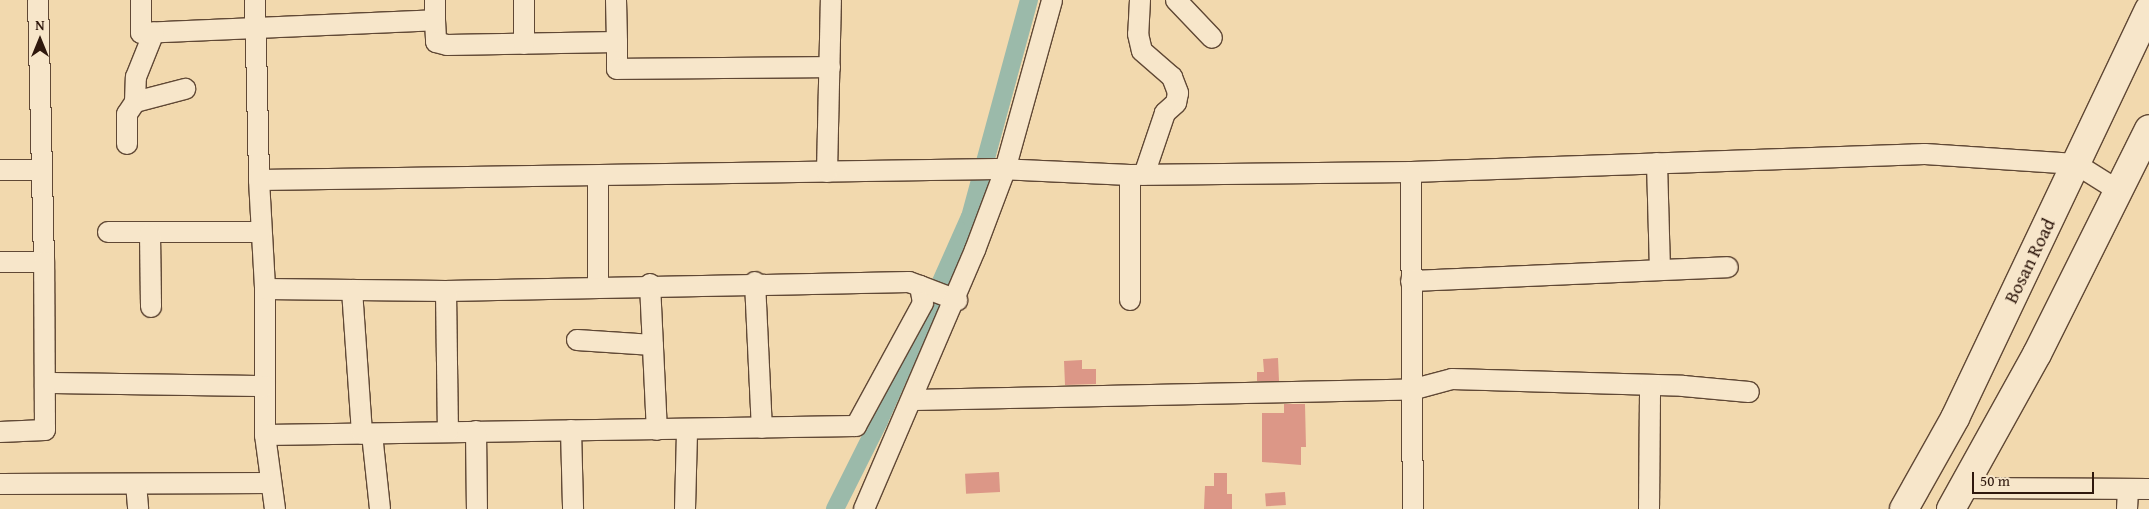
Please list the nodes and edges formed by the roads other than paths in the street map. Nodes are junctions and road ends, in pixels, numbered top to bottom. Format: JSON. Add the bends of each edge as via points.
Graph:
{"nodes":[{"id":1,"x":38,"y":0,"type":"edge"},
{"id":2,"x":141,"y":0,"type":"edge"},
{"id":3,"x":255,"y":0,"type":"edge"},
{"id":4,"x":435,"y":0,"type":"edge"},
{"id":5,"x":524,"y":0,"type":"edge"},
{"id":6,"x":616,"y":0,"type":"edge"},
{"id":7,"x":831,"y":0,"type":"edge"},
{"id":8,"x":1052,"y":0,"type":"edge"},
{"id":9,"x":1140,"y":0,"type":"edge"},
{"id":10,"x":1176,"y":0,"type":"edge"},
{"id":11,"x":2149,"y":10,"type":"edge"},
{"id":12,"x":435,"y":20,"type":"junction"},
{"id":13,"x":256,"y":28,"type":"junction"},
{"id":14,"x":154,"y":32,"type":"junction"},
{"id":15,"x":1212,"y":38,"type":"dead end"},
{"id":16,"x":617,"y":42,"type":"junction"},
{"id":17,"x":524,"y":44,"type":"junction"},
{"id":18,"x":830,"y":67,"type":"junction"},
{"id":19,"x":185,"y":89,"type":"dead end"},
{"id":20,"x":135,"y":102,"type":"junction"},
{"id":21,"x":2149,"y":129,"type":"edge"},
{"id":22,"x":127,"y":144,"type":"dead end"},
{"id":23,"x":1657,"y":164,"type":"junction"},
{"id":24,"x":2076,"y":164,"type":"junction"},
{"id":25,"x":1001,"y":169,"type":"junction"},
{"id":26,"x":0,"y":170,"type":"edge"},
{"id":27,"x":42,"y":170,"type":"junction"},
{"id":28,"x":827,"y":172,"type":"junction"},
{"id":29,"x":1411,"y":172,"type":"junction"},
{"id":30,"x":1137,"y":175,"type":"junction"},
{"id":31,"x":598,"y":176,"type":"junction"},
{"id":32,"x":259,"y":180,"type":"junction"},
{"id":33,"x":2119,"y":191,"type":"junction"},
{"id":34,"x":108,"y":232,"type":"dead end"},
{"id":35,"x":260,"y":232,"type":"junction"},
{"id":36,"x":150,"y":234,"type":"junction"},
{"id":37,"x":0,"y":262,"type":"edge"},
{"id":38,"x":44,"y":262,"type":"junction"},
{"id":39,"x":1728,"y":267,"type":"dead end"},
{"id":40,"x":1660,"y":269,"type":"junction"},
{"id":41,"x":1411,"y":281,"type":"junction"},
{"id":42,"x":755,"y":282,"type":"junction"},
{"id":43,"x":650,"y":284,"type":"junction"},
{"id":44,"x":598,"y":286,"type":"junction"},
{"id":45,"x":265,"y":289,"type":"junction"},
{"id":46,"x":352,"y":290,"type":"junction"},
{"id":47,"x":446,"y":291,"type":"junction"},
{"id":48,"x":938,"y":293,"type":"junction"},
{"id":49,"x":1130,"y":300,"type":"dead end"},
{"id":50,"x":151,"y":307,"type":"dead end"},
{"id":51,"x":577,"y":340,"type":"dead end"},
{"id":52,"x":653,"y":345,"type":"junction"},
{"id":53,"x":45,"y":383,"type":"junction"},
{"id":54,"x":1650,"y":385,"type":"junction"},
{"id":55,"x":265,"y":386,"type":"junction"},
{"id":56,"x":1411,"y":390,"type":"junction"},
{"id":57,"x":1749,"y":392,"type":"dead end"},
{"id":58,"x":914,"y":400,"type":"junction"},
{"id":59,"x":762,"y":428,"type":"junction"},
{"id":60,"x":571,"y":430,"type":"junction"},
{"id":61,"x":657,"y":430,"type":"junction"},
{"id":62,"x":687,"y":430,"type":"junction"},
{"id":63,"x":476,"y":431,"type":"junction"},
{"id":64,"x":0,"y":432,"type":"edge"},
{"id":65,"x":448,"y":432,"type":"junction"},
{"id":66,"x":367,"y":434,"type":"junction"},
{"id":67,"x":266,"y":435,"type":"junction"},
{"id":68,"x":271,"y":483,"type":"junction"},
{"id":69,"x":0,"y":484,"type":"edge"},
{"id":70,"x":136,"y":484,"type":"junction"},
{"id":71,"x":2128,"y":489,"type":"junction"},
{"id":72,"x":2149,"y":489,"type":"edge"},
{"id":73,"x":1957,"y":499,"type":"edge"},
{"id":74,"x":138,"y":509,"type":"edge"},
{"id":75,"x":274,"y":509,"type":"edge"},
{"id":76,"x":380,"y":509,"type":"edge"},
{"id":77,"x":477,"y":509,"type":"edge"},
{"id":78,"x":573,"y":509,"type":"edge"},
{"id":79,"x":685,"y":509,"type":"edge"},
{"id":80,"x":864,"y":509,"type":"edge"},
{"id":81,"x":1413,"y":509,"type":"edge"},
{"id":82,"x":1650,"y":509,"type":"edge"},
{"id":83,"x":1904,"y":509,"type":"edge"},
{"id":84,"x":2127,"y":509,"type":"edge"}],
"edges":[{"from":1,"to":27,"type":"street"},
{"from":2,"to":14,"type":"street","via":[[141,33]]},
{"from":3,"to":13,"type":"street"},
{"from":4,"to":12,"type":"street"},
{"from":5,"to":17,"type":"street"},
{"from":6,"to":16,"type":"street"},
{"from":7,"to":18,"type":"street"},
{"from":8,"to":25,"type":"street"},
{"from":9,"to":30,"type":"street","via":[[1138,34],[1142,51],[1172,77],[1178,93],[1176,103],[1165,113]]},
{"from":10,"to":15,"type":"street"},
{"from":11,"to":24,"type":"main road","name":"Bosan Road"},
{"from":12,"to":13,"type":"street"},
{"from":12,"to":17,"type":"street","via":[[435,35],[441,44]]},
{"from":13,"to":14,"type":"street"},
{"from":13,"to":32,"type":"street"},
{"from":14,"to":20,"type":"street","via":[[136,77]]},
{"from":16,"to":17,"type":"street"},
{"from":16,"to":18,"type":"street","via":[[617,69]]},
{"from":18,"to":28,"type":"street"},
{"from":19,"to":20,"type":"street"},
{"from":20,"to":22,"type":"street","via":[[127,114]]},
{"from":21,"to":33,"type":"main road"},
{"from":23,"to":24,"type":"street","via":[[1925,154]]},
{"from":23,"to":29,"type":"street"},
{"from":23,"to":40,"type":"street"},
{"from":24,"to":33,"type":"street"},
{"from":24,"to":83,"type":"main road","name":"Bosan Road","via":[[1954,418]]},
{"from":25,"to":28,"type":"street"},
{"from":25,"to":30,"type":"street"},
{"from":25,"to":48,"type":"street"},
{"from":26,"to":27,"type":"street"},
{"from":27,"to":38,"type":"street"},
{"from":28,"to":31,"type":"street"},
{"from":29,"to":30,"type":"street"},
{"from":29,"to":41,"type":"street"},
{"from":30,"to":49,"type":"street"},
{"from":31,"to":32,"type":"street"},
{"from":31,"to":44,"type":"street"},
{"from":32,"to":35,"type":"street"},
{"from":33,"to":73,"type":"main road","via":[[2037,354]]},
{"from":34,"to":36,"type":"street"},
{"from":35,"to":36,"type":"street"},
{"from":35,"to":45,"type":"street"},
{"from":36,"to":50,"type":"street"},
{"from":37,"to":38,"type":"street"},
{"from":38,"to":53,"type":"street"},
{"from":39,"to":40,"type":"street"},
{"from":40,"to":41,"type":"street"},
{"from":41,"to":56,"type":"street"},
{"from":42,"to":43,"type":"street"},
{"from":42,"to":48,"type":"street","via":[[909,282]]},
{"from":42,"to":59,"type":"street"},
{"from":43,"to":44,"type":"street"},
{"from":43,"to":52,"type":"street"},
{"from":44,"to":47,"type":"street"},
{"from":45,"to":46,"type":"street"},
{"from":45,"to":55,"type":"street"},
{"from":46,"to":47,"type":"street"},
{"from":46,"to":66,"type":"street"},
{"from":47,"to":65,"type":"street"},
{"from":48,"to":58,"type":"street"},
{"from":48,"to":59,"type":"street","via":[[923,303],[856,426]]},
{"from":51,"to":52,"type":"street"},
{"from":52,"to":61,"type":"street"},
{"from":53,"to":55,"type":"street"},
{"from":53,"to":64,"type":"street","via":[[45,430]]},
{"from":54,"to":56,"type":"street","via":[[1452,379]]},
{"from":54,"to":57,"type":"street"},
{"from":54,"to":82,"type":"street"},
{"from":55,"to":67,"type":"street"},
{"from":56,"to":58,"type":"street"},
{"from":56,"to":81,"type":"street"},
{"from":58,"to":80,"type":"street"},
{"from":59,"to":62,"type":"street"},
{"from":60,"to":61,"type":"street"},
{"from":60,"to":63,"type":"street"},
{"from":60,"to":78,"type":"street"},
{"from":61,"to":62,"type":"street"},
{"from":62,"to":79,"type":"street"},
{"from":63,"to":65,"type":"street"},
{"from":63,"to":77,"type":"street"},
{"from":65,"to":66,"type":"street"},
{"from":66,"to":67,"type":"street"},
{"from":66,"to":76,"type":"street"},
{"from":67,"to":68,"type":"street"},
{"from":68,"to":70,"type":"street"},
{"from":68,"to":75,"type":"street"},
{"from":69,"to":70,"type":"street"},
{"from":70,"to":74,"type":"street"},
{"from":71,"to":72,"type":"street"},
{"from":71,"to":73,"type":"street"},
{"from":71,"to":84,"type":"street"}]}
